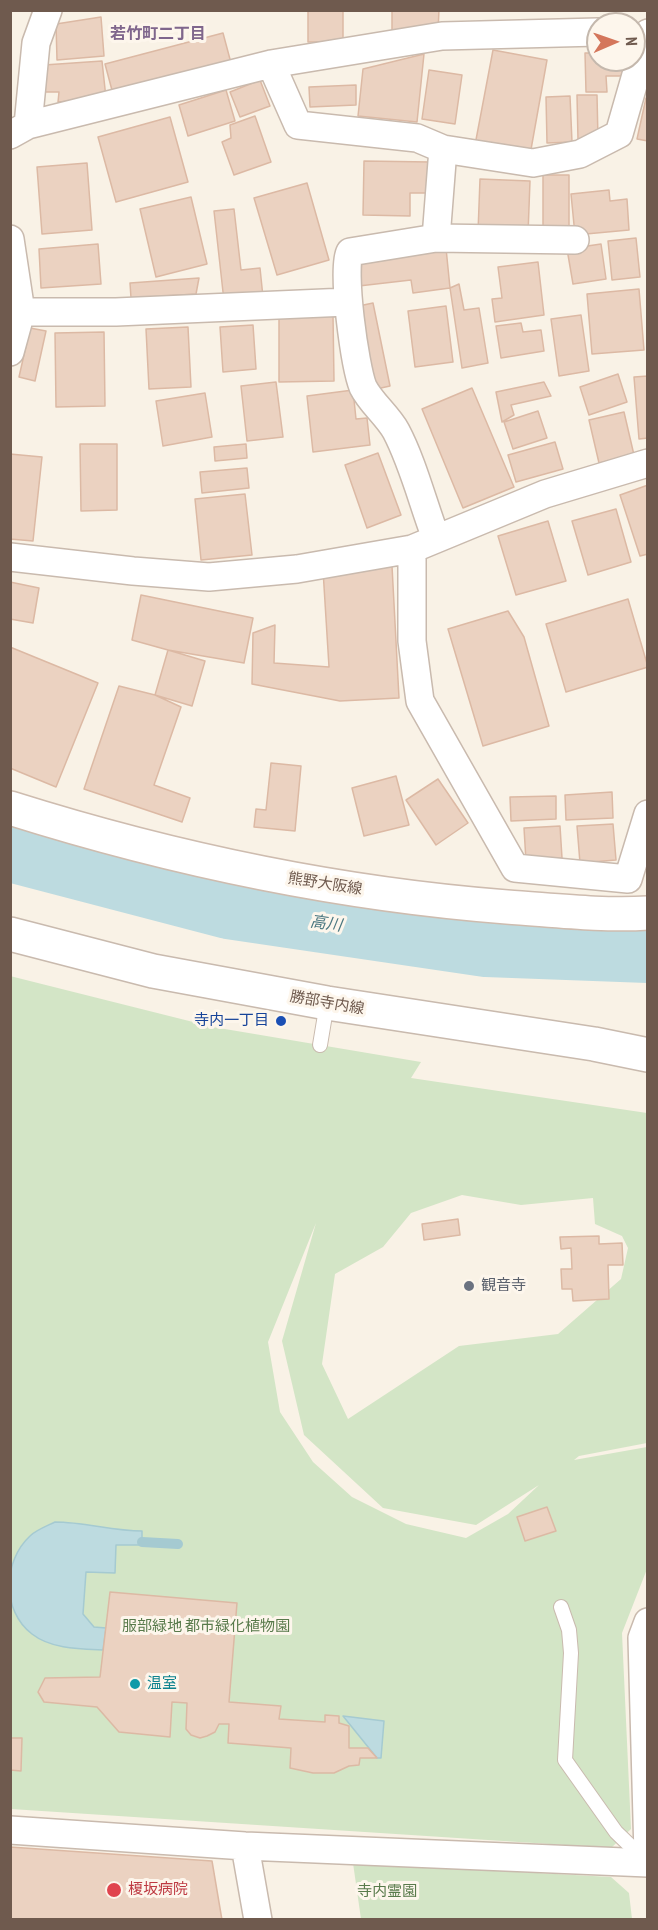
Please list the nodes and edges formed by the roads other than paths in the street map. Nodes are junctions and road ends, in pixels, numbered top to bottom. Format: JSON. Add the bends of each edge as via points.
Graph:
{"nodes":[{"id":1,"x":48,"y":10,"type":"edge"},
{"id":2,"x":586,"y":32,"type":"edge"},
{"id":3,"x":648,"y":32,"type":"edge"},
{"id":4,"x":271,"y":64,"type":"junction"},
{"id":5,"x":19,"y":130,"type":"edge"},
{"id":6,"x":443,"y":149,"type":"junction"},
{"id":7,"x":436,"y":238,"type":"junction"},
{"id":8,"x":10,"y":239,"type":"edge"},
{"id":9,"x":575,"y":240,"type":"dead end"},
{"id":10,"x":347,"y":302,"type":"junction"},
{"id":11,"x":21,"y":312,"type":"junction"},
{"id":12,"x":10,"y":351,"type":"edge"},
{"id":13,"x":648,"y":463,"type":"edge"},
{"id":14,"x":424,"y":543,"type":"junction"},
{"id":15,"x":10,"y":557,"type":"edge"},
{"id":16,"x":10,"y":808,"type":"edge"},
{"id":17,"x":648,"y":814,"type":"edge"},
{"id":18,"x":648,"y":913,"type":"edge"},
{"id":19,"x":10,"y":934,"type":"edge"},
{"id":20,"x":327,"y":1003,"type":"junction"},
{"id":21,"x":320,"y":1045,"type":"dead end"},
{"id":22,"x":647,"y":1051,"type":"edge"},
{"id":23,"x":561,"y":1607,"type":"dead end"},
{"id":24,"x":648,"y":1622,"type":"edge"},
{"id":25,"x":10,"y":1830,"type":"edge"},
{"id":26,"x":245,"y":1846,"type":"junction"},
{"id":27,"x":648,"y":1855,"type":"edge"},
{"id":28,"x":648,"y":1863,"type":"edge"},
{"id":29,"x":258,"y":1920,"type":"edge"}],
"edges":[{"from":1,"to":5,"type":"street","via":[[36,43]]},
{"from":2,"to":4,"type":"street","via":[[442,36]]},
{"from":3,"to":6,"type":"street","via":[[619,134],[580,154],[533,163]]},
{"from":4,"to":5,"type":"street"},
{"from":4,"to":6,"type":"street","via":[[298,125],[417,138]]},
{"from":6,"to":7,"type":"street"},
{"from":7,"to":9,"type":"street"},
{"from":7,"to":10,"type":"street","via":[[350,252],[346,259],[350,287]]},
{"from":8,"to":11,"type":"street"},
{"from":10,"to":11,"type":"street"},
{"from":10,"to":14,"type":"street","via":[[363,386],[396,431]]},
{"from":11,"to":12,"type":"street"},
{"from":13,"to":14,"type":"street","via":[[544,494]]},
{"from":14,"to":15,"type":"street","via":[[297,569],[209,577]]},
{"from":14,"to":17,"type":"street","via":[[412,640],[420,701],[515,868],[628,879]]},
{"from":16,"to":18,"type":"main road","name":"熊野大阪線","via":[[127,842],[298,881],[449,902]]},
{"from":19,"to":20,"type":"main road","name":"勝部寺内線","via":[[153,971]]},
{"from":20,"to":21,"type":"lane"},
{"from":20,"to":22,"type":"main road","name":"勝部寺内線"},
{"from":23,"to":28,"type":"lane","via":[[571,1653],[565,1761],[616,1832]]},
{"from":24,"to":27,"type":"street","via":[[642,1638]]},
{"from":25,"to":26,"type":"street"},
{"from":26,"to":28,"type":"street"},
{"from":26,"to":29,"type":"street"}]}
